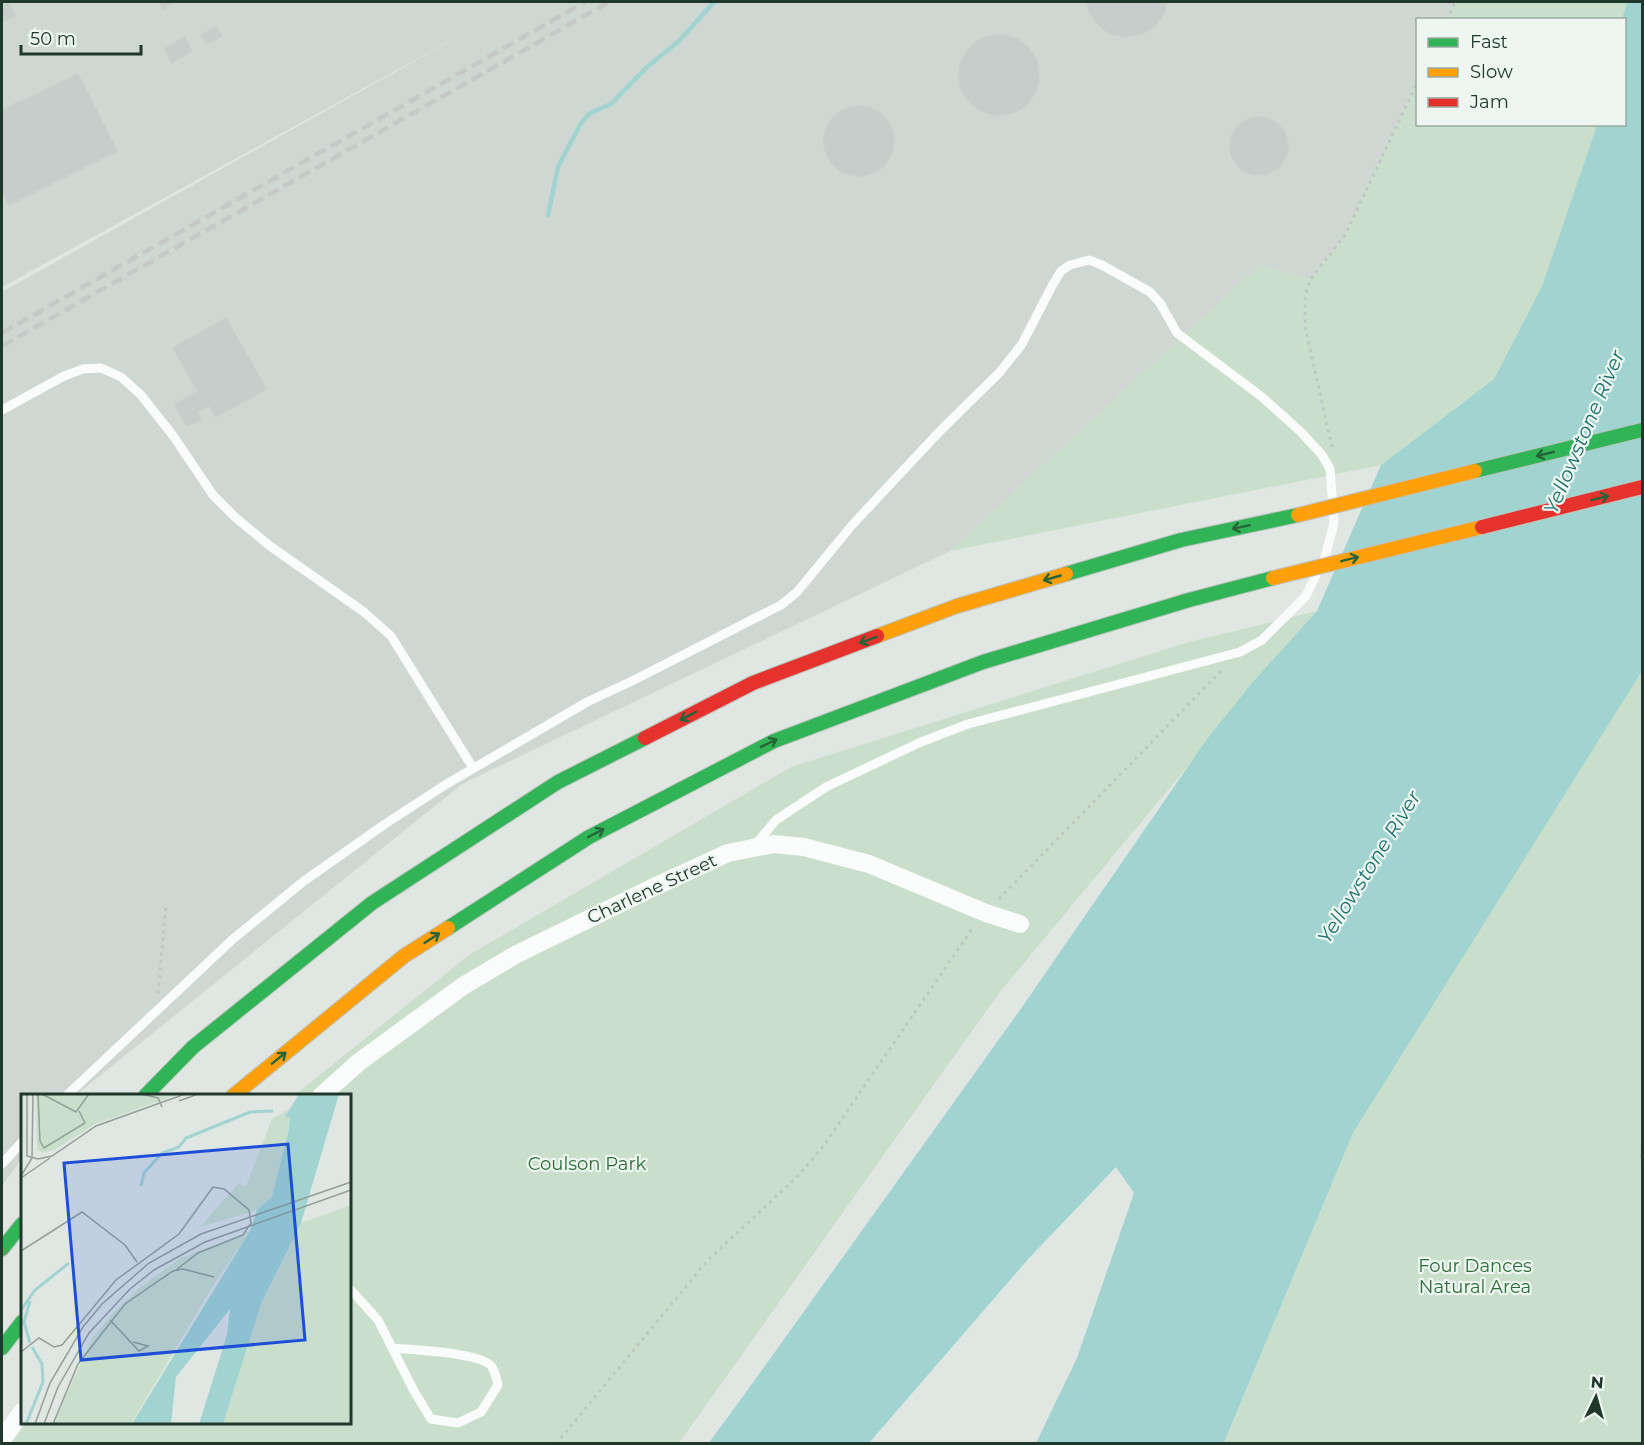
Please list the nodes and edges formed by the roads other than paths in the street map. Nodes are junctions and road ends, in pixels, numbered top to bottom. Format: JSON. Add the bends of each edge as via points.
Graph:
{"nodes":[{"id":1,"x":2,"y":410,"type":"edge"},
{"id":2,"x":1642,"y":430,"type":"edge"},
{"id":3,"x":1642,"y":487,"type":"edge"},
{"id":4,"x":473,"y":768,"type":"junction"},
{"id":5,"x":753,"y":848,"type":"junction"},
{"id":6,"x":1020,"y":924,"type":"dead end"},
{"id":7,"x":67,"y":1094,"type":"edge"},
{"id":8,"x":146,"y":1094,"type":"edge"},
{"id":9,"x":235,"y":1094,"type":"edge"},
{"id":10,"x":322,"y":1094,"type":"edge"},
{"id":11,"x":21,"y":1143,"type":"edge"},
{"id":12,"x":2,"y":1164,"type":"edge"},
{"id":13,"x":21,"y":1225,"type":"edge"},
{"id":14,"x":2,"y":1249,"type":"edge"},
{"id":15,"x":351,"y":1290,"type":"edge"},
{"id":16,"x":21,"y":1323,"type":"edge"},
{"id":17,"x":2,"y":1348,"type":"edge"},
{"id":18,"x":392,"y":1348,"type":"junction"},
{"id":19,"x":21,"y":1413,"type":"edge"},
{"id":20,"x":2,"y":1440,"type":"edge"}],
"edges":[{"from":1,"to":4,"type":"lane","via":[[83,369],[101,368],[121,377],[141,395],[213,495],[236,518],[392,636]]},
{"from":2,"to":8,"type":"highway","one_way":true,"bridge":true,"via":[[1181,540],[957,606],[753,683],[558,782],[372,903],[193,1047]]},
{"from":9,"to":3,"type":"highway","one_way":true,"bridge":true,"via":[[404,956],[589,837],[774,741],[983,662],[1189,600]]},
{"from":4,"to":5,"type":"lane","via":[[587,702],[781,605],[797,592],[853,524],[1000,372],[1022,344],[1061,271],[1070,265],[1089,260],[1150,292],[1177,333],[1262,397],[1322,455],[1330,469],[1334,523],[1325,556],[1306,596],[1262,640],[1240,652],[968,724],[921,742],[826,787],[776,820]]},
{"from":4,"to":7,"type":"lane","via":[[385,824],[233,939]]},
{"from":5,"to":6,"type":"street","name":"Charlene Street","via":[[773,844],[804,847],[869,864]]},
{"from":5,"to":10,"type":"street","name":"Charlene Street","via":[[728,853],[654,886],[507,960],[463,986]]},
{"from":11,"to":12,"type":"lane"},
{"from":13,"to":14,"type":"highway"},
{"from":15,"to":18,"type":"lane","via":[[378,1320]]},
{"from":16,"to":17,"type":"highway"},
{"from":18,"to":18,"type":"lane","via":[[431,1419],[458,1423],[481,1412],[498,1385],[492,1366],[483,1360],[462,1354]]},
{"from":19,"to":20,"type":"street"}]}
